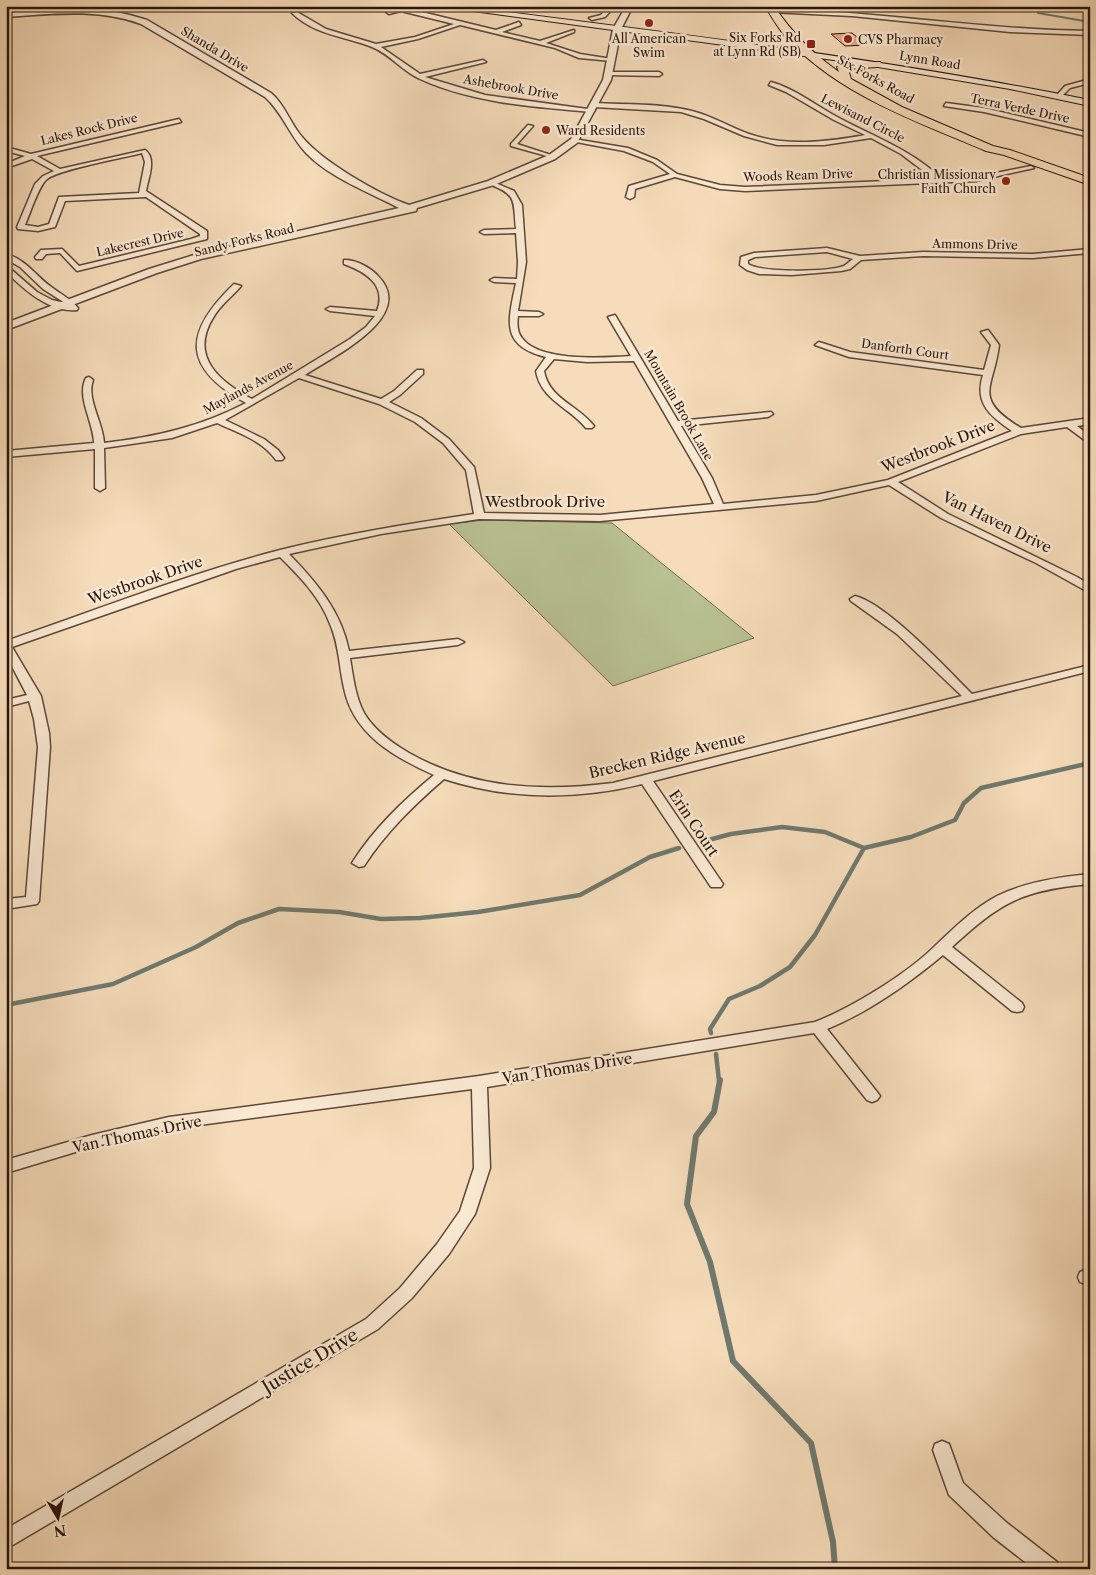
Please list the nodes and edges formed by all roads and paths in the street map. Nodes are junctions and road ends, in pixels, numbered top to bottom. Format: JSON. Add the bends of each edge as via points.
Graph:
{"nodes":[{"id":1,"x":440,"y":6,"type":"edge"},
{"id":2,"x":612,"y":6,"type":"edge"},
{"id":3,"x":630,"y":6,"type":"edge"},
{"id":4,"x":1062,"y":6,"type":"edge"},
{"id":5,"x":450,"y":8,"type":"junction"},
{"id":6,"x":770,"y":9,"type":"edge"},
{"id":7,"x":826,"y":9,"type":"edge"},
{"id":8,"x":1090,"y":9,"type":"edge"},
{"id":9,"x":389,"y":12,"type":"dead end"},
{"id":10,"x":296,"y":13,"type":"dead end"},
{"id":11,"x":6,"y":16,"type":"edge"},
{"id":12,"x":430,"y":16,"type":"junction"},
{"id":13,"x":592,"y":18,"type":"dead end"},
{"id":14,"x":461,"y":23,"type":"junction"},
{"id":15,"x":519,"y":24,"type":"dead end"},
{"id":16,"x":617,"y":29,"type":"junction"},
{"id":17,"x":572,"y":31,"type":"dead end"},
{"id":18,"x":497,"y":32,"type":"junction"},
{"id":19,"x":1090,"y":33,"type":"edge"},
{"id":20,"x":540,"y":43,"type":"junction"},
{"id":21,"x":376,"y":46,"type":"junction"},
{"id":22,"x":811,"y":55,"type":"junction"},
{"id":23,"x":610,"y":60,"type":"junction"},
{"id":24,"x":483,"y":62,"type":"dead end"},
{"id":25,"x":877,"y":64,"type":"junction"},
{"id":26,"x":608,"y":74,"type":"junction"},
{"id":27,"x":659,"y":74,"type":"dead end"},
{"id":28,"x":420,"y":76,"type":"junction"},
{"id":29,"x":846,"y":80,"type":"junction"},
{"id":30,"x":1090,"y":81,"type":"edge"},
{"id":31,"x":772,"y":84,"type":"dead end"},
{"id":32,"x":1059,"y":96,"type":"junction"},
{"id":33,"x":1090,"y":103,"type":"edge"},
{"id":34,"x":946,"y":104,"type":"dead end"},
{"id":35,"x":593,"y":107,"type":"junction"},
{"id":36,"x":179,"y":121,"type":"dead end"},
{"id":37,"x":530,"y":126,"type":"dead end"},
{"id":38,"x":1090,"y":127,"type":"edge"},
{"id":39,"x":1081,"y":133,"type":"junction"},
{"id":40,"x":1090,"y":135,"type":"edge"},
{"id":41,"x":871,"y":136,"type":"junction"},
{"id":42,"x":574,"y":141,"type":"junction"},
{"id":43,"x":6,"y":149,"type":"edge"},
{"id":44,"x":990,"y":149,"type":"junction"},
{"id":45,"x":32,"y":156,"type":"junction"},
{"id":46,"x":552,"y":156,"type":"junction"},
{"id":47,"x":6,"y":166,"type":"edge"},
{"id":48,"x":1031,"y":168,"type":"junction"},
{"id":49,"x":59,"y":171,"type":"junction"},
{"id":50,"x":675,"y":175,"type":"junction"},
{"id":51,"x":939,"y":180,"type":"junction"},
{"id":52,"x":1090,"y":182,"type":"edge"},
{"id":53,"x":491,"y":183,"type":"junction"},
{"id":54,"x":1090,"y":189,"type":"edge"},
{"id":55,"x":374,"y":190,"type":"junction"},
{"id":56,"x":148,"y":195,"type":"junction"},
{"id":57,"x":630,"y":197,"type":"dead end"},
{"id":58,"x":422,"y":208,"type":"junction"},
{"id":59,"x":409,"y":209,"type":"junction"},
{"id":60,"x":519,"y":231,"type":"junction"},
{"id":61,"x":484,"y":232,"type":"dead end"},
{"id":62,"x":1090,"y":251,"type":"edge"},
{"id":63,"x":6,"y":256,"type":"edge"},
{"id":64,"x":39,"y":257,"type":"junction"},
{"id":65,"x":860,"y":258,"type":"junction"},
{"id":66,"x":70,"y":260,"type":"junction"},
{"id":67,"x":20,"y":262,"type":"junction"},
{"id":68,"x":347,"y":262,"type":"dead end"},
{"id":69,"x":6,"y":266,"type":"edge"},
{"id":70,"x":494,"y":280,"type":"dead end"},
{"id":71,"x":520,"y":281,"type":"junction"},
{"id":72,"x":237,"y":286,"type":"dead end"},
{"id":73,"x":69,"y":305,"type":"junction"},
{"id":74,"x":330,"y":309,"type":"dead end"},
{"id":75,"x":515,"y":313,"type":"junction"},
{"id":76,"x":381,"y":314,"type":"junction"},
{"id":77,"x":539,"y":314,"type":"dead end"},
{"id":78,"x":612,"y":317,"type":"dead end"},
{"id":79,"x":6,"y":327,"type":"edge"},
{"id":80,"x":985,"y":332,"type":"dead end"},
{"id":81,"x":6,"y":333,"type":"edge"},
{"id":82,"x":819,"y":345,"type":"dead end"},
{"id":83,"x":552,"y":356,"type":"junction"},
{"id":84,"x":637,"y":358,"type":"junction"},
{"id":85,"x":420,"y":372,"type":"dead end"},
{"id":86,"x":989,"y":372,"type":"junction"},
{"id":87,"x":297,"y":376,"type":"junction"},
{"id":88,"x":90,"y":380,"type":"dead end"},
{"id":89,"x":251,"y":402,"type":"junction"},
{"id":90,"x":382,"y":402,"type":"junction"},
{"id":91,"x":768,"y":414,"type":"dead end"},
{"id":92,"x":217,"y":420,"type":"junction"},
{"id":93,"x":1090,"y":421,"type":"edge"},
{"id":94,"x":1068,"y":423,"type":"junction"},
{"id":95,"x":676,"y":424,"type":"junction"},
{"id":96,"x":588,"y":426,"type":"dead end"},
{"id":97,"x":1019,"y":431,"type":"junction"},
{"id":98,"x":1090,"y":441,"type":"edge"},
{"id":99,"x":98,"y":444,"type":"junction"},
{"id":100,"x":6,"y":454,"type":"edge"},
{"id":101,"x":279,"y":458,"type":"dead end"},
{"id":102,"x":891,"y":482,"type":"junction"},
{"id":103,"x":100,"y":488,"type":"dead end"},
{"id":104,"x":720,"y":508,"type":"junction"},
{"id":105,"x":479,"y":516,"type":"junction"},
{"id":106,"x":282,"y":553,"type":"junction"},
{"id":107,"x":1090,"y":590,"type":"edge"},
{"id":108,"x":855,"y":599,"type":"dead end"},
{"id":109,"x":458,"y":642,"type":"dead end"},
{"id":110,"x":6,"y":646,"type":"edge"},
{"id":111,"x":345,"y":655,"type":"junction"},
{"id":112,"x":1090,"y":668,"type":"edge"},
{"id":113,"x":35,"y":696,"type":"junction"},
{"id":114,"x":968,"y":697,"type":"junction"},
{"id":115,"x":6,"y":704,"type":"edge"},
{"id":116,"x":441,"y":775,"type":"junction"},
{"id":117,"x":646,"y":779,"type":"junction"},
{"id":118,"x":359,"y":863,"type":"dead end"},
{"id":119,"x":1090,"y":879,"type":"edge"},
{"id":120,"x":716,"y":884,"type":"dead end"},
{"id":121,"x":6,"y":904,"type":"edge"},
{"id":122,"x":942,"y":948,"type":"junction"},
{"id":123,"x":1017,"y":1007,"type":"dead end"},
{"id":124,"x":817,"y":1027,"type":"junction"},
{"id":125,"x":479,"y":1082,"type":"junction"},
{"id":126,"x":872,"y":1096,"type":"dead end"},
{"id":127,"x":6,"y":1167,"type":"edge"},
{"id":128,"x":942,"y":1450,"type":"dead end"},
{"id":129,"x":6,"y":1540,"type":"edge"},
{"id":130,"x":1050,"y":1569,"type":"edge"}],
"edges":[{"from":1,"to":5,"type":"main road","name":"Lynn Road"},
{"from":2,"to":13,"type":"street","via":[[603,16]]},
{"from":3,"to":16,"type":"street","name":"Sandy Forks Road"},
{"from":4,"to":8,"type":"street"},
{"from":5,"to":12,"type":"street"},
{"from":5,"to":16,"type":"main road","name":"Lynn Road"},
{"from":6,"to":7,"type":"street"},
{"from":6,"to":22,"type":"main road","name":"Six Forks Road","via":[[785,30]]},
{"from":7,"to":19,"type":"street","via":[[1020,31]]},
{"from":9,"to":12,"type":"street","via":[[401,8]]},
{"from":10,"to":21,"type":"street","name":"Ashebrook Drive","via":[[319,30]]},
{"from":11,"to":55,"type":"street","name":"Shanda Drive","via":[[99,12],[129,16],[144,22],[268,95],[311,153],[340,173]]},
{"from":12,"to":14,"type":"street"},
{"from":14,"to":18,"type":"street"},
{"from":14,"to":21,"type":"street","via":[[416,38]]},
{"from":15,"to":18,"type":"street"},
{"from":16,"to":22,"type":"main road","name":"Lynn Road"},
{"from":16,"to":23,"type":"street","name":"Sandy Forks Road"},
{"from":17,"to":20,"type":"street"},
{"from":18,"to":20,"type":"street"},
{"from":20,"to":23,"type":"street","via":[[579,56]]},
{"from":21,"to":28,"type":"street","name":"Ashebrook Drive"},
{"from":22,"to":25,"type":"main road","name":"Lynn Road"},
{"from":22,"to":29,"type":"main road","name":"Six Forks Road"},
{"from":23,"to":26,"type":"street","name":"Sandy Forks Road"},
{"from":24,"to":28,"type":"street"},
{"from":25,"to":29,"type":"main road","via":[[842,67]]},
{"from":25,"to":32,"type":"main road","name":"Lynn Road"},
{"from":26,"to":27,"type":"street"},
{"from":26,"to":35,"type":"street","name":"Sandy Forks Road"},
{"from":28,"to":35,"type":"street","name":"Ashebrook Drive","via":[[482,96]]},
{"from":29,"to":44,"type":"main road","name":"Six Forks Road","via":[[898,108]]},
{"from":30,"to":32,"type":"street"},
{"from":31,"to":41,"type":"street","name":"Lewisand Circle"},
{"from":32,"to":33,"type":"main road","name":"Lynn Road"},
{"from":34,"to":39,"type":"street","name":"Terra Verde Drive"},
{"from":35,"to":41,"type":"street","name":"Ashebrook Drive","via":[[693,113],[748,135],[790,143],[837,142]]},
{"from":35,"to":42,"type":"street","name":"Sandy Forks Road"},
{"from":36,"to":45,"type":"street","name":"Lakes Rock Drive"},
{"from":37,"to":46,"type":"street","via":[[513,145]]},
{"from":38,"to":39,"type":"street"},
{"from":39,"to":40,"type":"street","name":"Terra Verde Drive"},
{"from":41,"to":51,"type":"street","name":"Lewisand Circle","via":[[915,158]]},
{"from":42,"to":46,"type":"street","name":"Sandy Forks Road"},
{"from":42,"to":50,"type":"street","name":"Woods Ream Drive","via":[[626,149],[655,161]]},
{"from":43,"to":45,"type":"street"},
{"from":44,"to":48,"type":"main road","name":"Six Forks Road"},
{"from":44,"to":52,"type":"main road","name":"Six Forks Road"},
{"from":45,"to":47,"type":"street","name":"Lakes Rock Drive"},
{"from":45,"to":49,"type":"street"},
{"from":46,"to":53,"type":"street","name":"Sandy Forks Road"},
{"from":48,"to":51,"type":"street","name":"Woods Ream Drive","via":[[996,177]]},
{"from":48,"to":54,"type":"main road","name":"Six Forks Road"},
{"from":49,"to":56,"type":"street","via":[[143,151],[148,162],[142,192]]},
{"from":49,"to":56,"type":"street","via":[[44,177],[39,184],[21,227],[38,229],[52,225],[62,199]]},
{"from":50,"to":51,"type":"street","name":"Woods Ream Drive","via":[[720,187],[763,190]]},
{"from":50,"to":57,"type":"street","via":[[632,188]]},
{"from":53,"to":58,"type":"street","name":"Sandy Forks Road","via":[[475,193]]},
{"from":53,"to":60,"type":"street","via":[[511,190],[516,196]]},
{"from":55,"to":58,"type":"street","name":"Shanda Drive","via":[[385,191]]},
{"from":55,"to":59,"type":"street","name":"Shanda Drive"},
{"from":56,"to":66,"type":"street","name":"Lakecrest Drive","via":[[204,233],[204,237],[77,269]]},
{"from":58,"to":59,"type":"street","name":"Sandy Forks Road"},
{"from":58,"to":73,"type":"street","name":"Sandy Forks Road","via":[[202,262]]},
{"from":59,"to":73,"type":"street","name":"Sandy Forks Road","via":[[198,257],[153,271]]},
{"from":60,"to":61,"type":"street"},
{"from":60,"to":71,"type":"street"},
{"from":62,"to":65,"type":"street","name":"Ammons Drive","via":[[1041,256],[922,254]]},
{"from":63,"to":67,"type":"street"},
{"from":64,"to":66,"type":"street","name":"Lakecrest Drive"},
{"from":64,"to":66,"type":"street","name":"Lakecrest Drive","via":[[44,252],[62,251]]},
{"from":64,"to":67,"type":"street","name":"Lakecrest Drive"},
{"from":65,"to":65,"type":"street","name":"Ammons Drive","via":[[848,266],[834,269],[760,272],[744,265],[744,259],[754,255],[818,251],[840,252]]},
{"from":67,"to":69,"type":"street","name":"Lakecrest Drive"},
{"from":67,"to":73,"type":"street"},
{"from":68,"to":76,"type":"street","via":[[364,267],[375,276],[386,293]]},
{"from":69,"to":73,"type":"street","via":[[40,299]]},
{"from":70,"to":71,"type":"street"},
{"from":71,"to":75,"type":"street"},
{"from":72,"to":89,"type":"street","via":[[220,300],[204,325],[202,356],[212,377],[230,392]]},
{"from":73,"to":79,"type":"street","name":"Sandy Forks Road"},
{"from":73,"to":81,"type":"street","name":"Sandy Forks Road"},
{"from":74,"to":76,"type":"street"},
{"from":75,"to":77,"type":"street"},
{"from":75,"to":83,"type":"street","via":[[513,327],[516,338],[534,350]]},
{"from":76,"to":87,"type":"street","name":"Maylands Avenue","via":[[364,334]]},
{"from":78,"to":84,"type":"street","name":"Mountain Brook Lane"},
{"from":80,"to":86,"type":"street","via":[[996,345]]},
{"from":82,"to":86,"type":"street","name":"Danforth Court","via":[[849,354]]},
{"from":83,"to":84,"type":"street","via":[[578,361]]},
{"from":83,"to":96,"type":"street","via":[[540,371],[540,382],[547,392],[576,411]]},
{"from":84,"to":95,"type":"street","name":"Mountain Brook Lane"},
{"from":85,"to":90,"type":"street"},
{"from":86,"to":97,"type":"street","via":[[984,388],[985,398],[1004,422]]},
{"from":87,"to":89,"type":"street","name":"Maylands Avenue"},
{"from":87,"to":90,"type":"street"},
{"from":88,"to":99,"type":"street","via":[[86,388],[97,421]]},
{"from":89,"to":92,"type":"street","name":"Maylands Avenue"},
{"from":90,"to":105,"type":"street","via":[[418,420],[446,440],[471,469]]},
{"from":91,"to":95,"type":"street"},
{"from":92,"to":99,"type":"street","name":"Maylands Avenue","via":[[175,434]]},
{"from":92,"to":101,"type":"street","via":[[268,445]]},
{"from":93,"to":94,"type":"street","name":"Westbrook Drive"},
{"from":94,"to":97,"type":"street","name":"Westbrook Drive"},
{"from":94,"to":98,"type":"street"},
{"from":95,"to":104,"type":"street","name":"Mountain Brook Lane"},
{"from":97,"to":102,"type":"street","name":"Westbrook Drive"},
{"from":99,"to":100,"type":"street","name":"Maylands Avenue"},
{"from":99,"to":103,"type":"street"},
{"from":102,"to":104,"type":"street","name":"Westbrook Drive","via":[[816,498]]},
{"from":102,"to":107,"type":"street","name":"Van Haven Drive","via":[[952,520],[1022,550]]},
{"from":104,"to":105,"type":"street","name":"Westbrook Drive","via":[[600,518]]},
{"from":105,"to":106,"type":"street","name":"Westbrook Drive","via":[[381,530]]},
{"from":106,"to":110,"type":"street","name":"Westbrook Drive","via":[[175,585]]},
{"from":106,"to":111,"type":"street","name":"Brecken Ridge Avenue","via":[[326,601]]},
{"from":108,"to":114,"type":"street","via":[[878,612],[908,636]]},
{"from":109,"to":111,"type":"street"},
{"from":110,"to":113,"type":"street"},
{"from":111,"to":116,"type":"street","name":"Brecken Ridge Avenue","via":[[352,698],[360,715],[381,740]]},
{"from":112,"to":114,"type":"street","name":"Brecken Ridge Avenue"},
{"from":113,"to":115,"type":"street"},
{"from":113,"to":121,"type":"street","via":[[44,747],[32,901]]},
{"from":114,"to":117,"type":"street","name":"Brecken Ridge Avenue"},
{"from":116,"to":117,"type":"street","name":"Brecken Ridge Avenue","via":[[488,788],[532,793],[575,793]]},
{"from":116,"to":118,"type":"street","via":[[396,816]]},
{"from":117,"to":120,"type":"street","name":"Erin Court"},
{"from":119,"to":122,"type":"street","name":"Van Thomas Drive","via":[[1053,884],[1002,899],[973,919]]},
{"from":122,"to":123,"type":"street"},
{"from":122,"to":124,"type":"street","name":"Van Thomas Drive","via":[[902,979],[834,1022]]},
{"from":124,"to":125,"type":"street","name":"Van Thomas Drive"},
{"from":124,"to":126,"type":"street"},
{"from":125,"to":127,"type":"street","name":"Van Thomas Drive","via":[[169,1123],[92,1141]]},
{"from":125,"to":129,"type":"street","name":"Justice Drive","via":[[482,1168],[467,1214],[406,1293],[372,1324]]},
{"from":128,"to":130,"type":"street","via":[[956,1489],[1000,1530]]}]}
